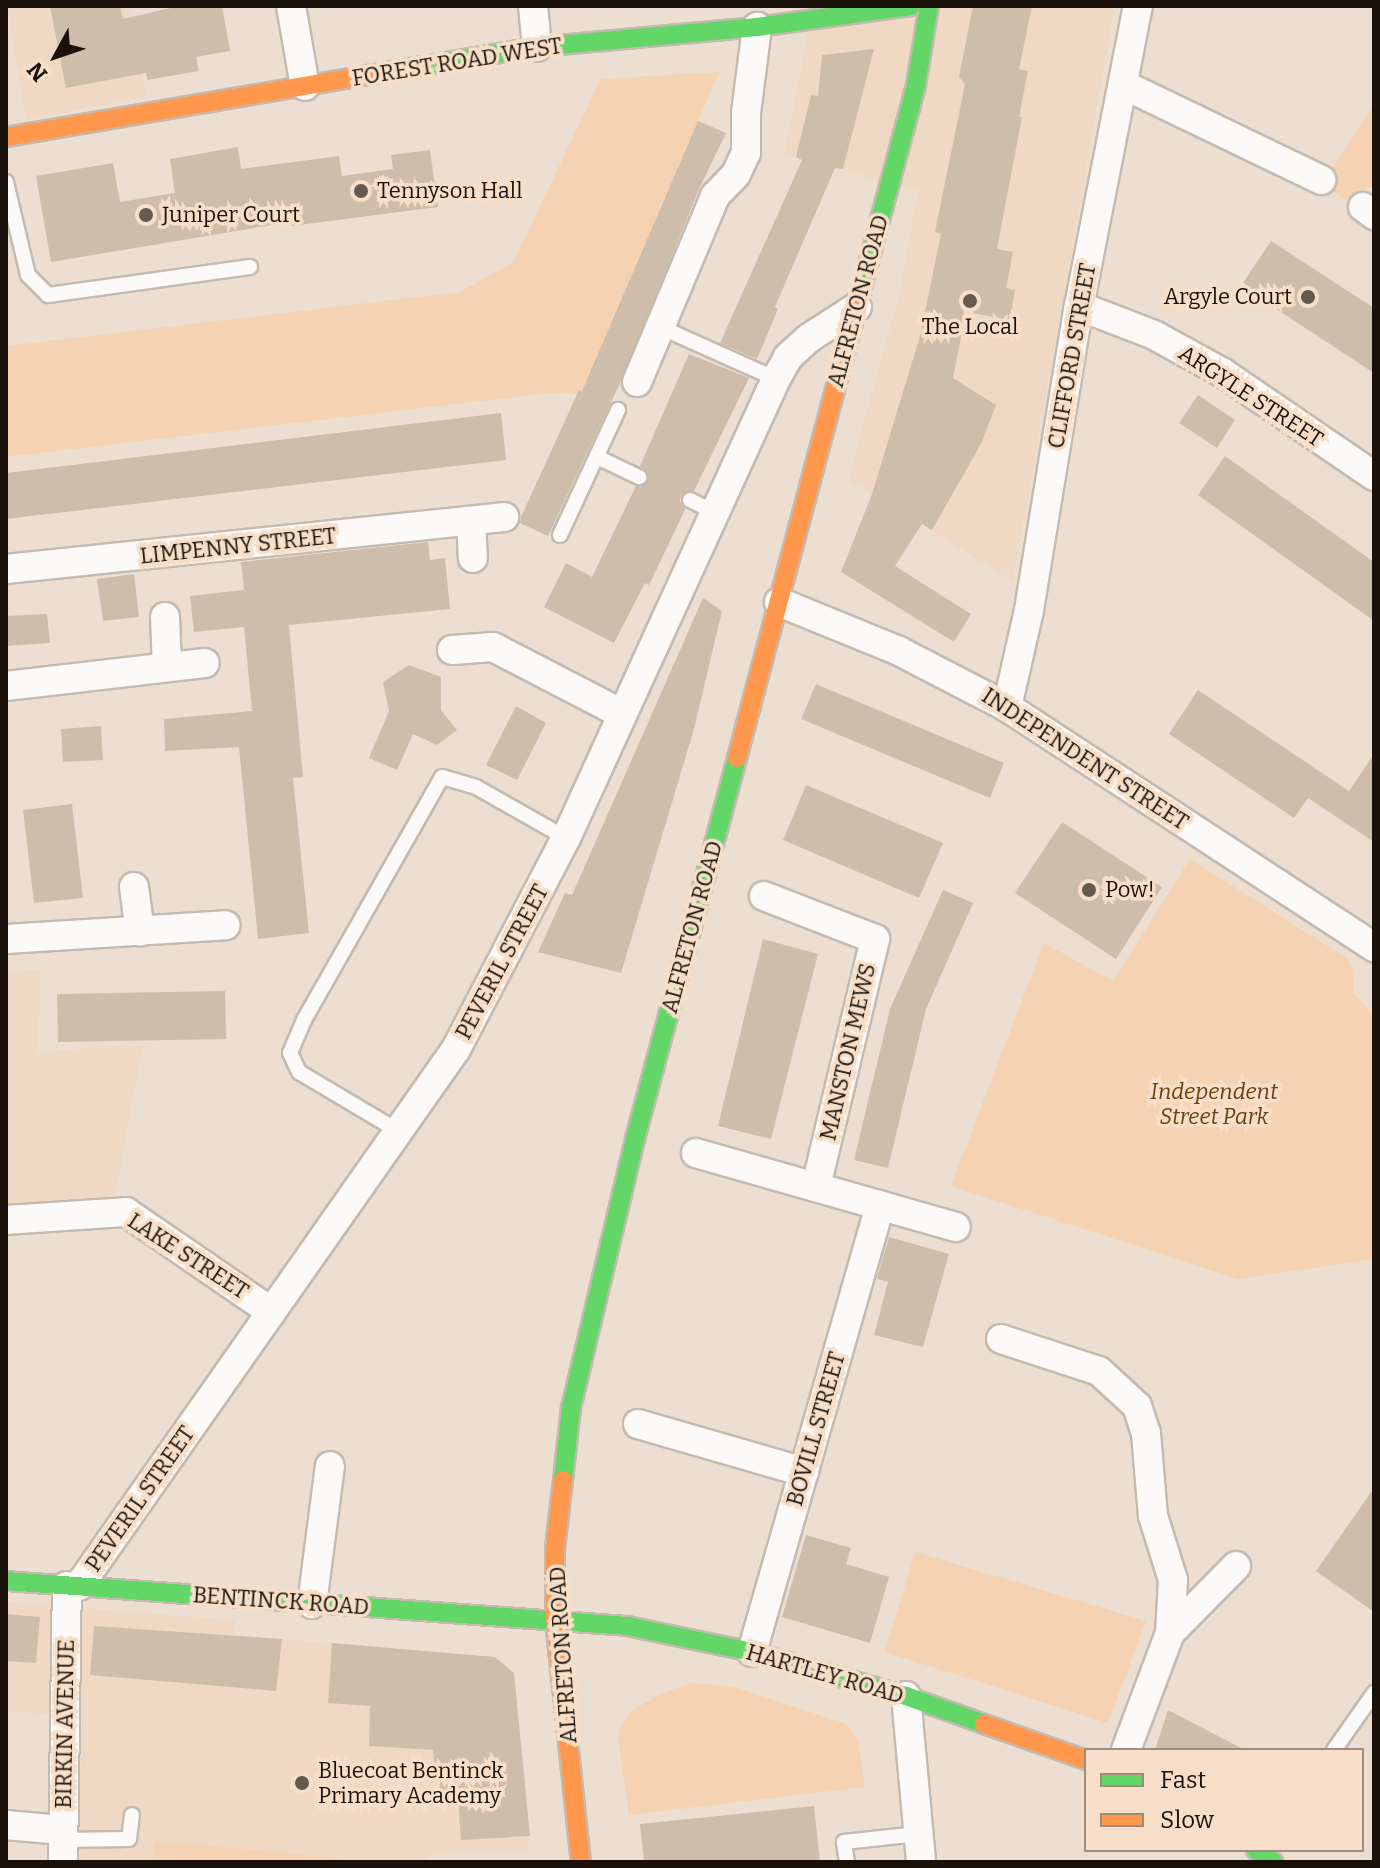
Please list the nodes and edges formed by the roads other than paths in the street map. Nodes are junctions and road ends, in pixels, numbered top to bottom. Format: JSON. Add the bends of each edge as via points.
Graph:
{"nodes":[{"id":1,"x":291,"y":6,"type":"edge"},
{"id":2,"x":533,"y":6,"type":"edge"},
{"id":3,"x":911,"y":6,"type":"edge"},
{"id":4,"x":929,"y":6,"type":"edge"},
{"id":5,"x":1138,"y":6,"type":"edge"},
{"id":6,"x":764,"y":20,"type":"edge"},
{"id":7,"x":537,"y":47,"type":"junction"},
{"id":8,"x":1124,"y":85,"type":"junction"},
{"id":9,"x":305,"y":86,"type":"junction"},
{"id":10,"x":6,"y":137,"type":"edge"},
{"id":11,"x":1321,"y":180,"type":"dead end"},
{"id":12,"x":6,"y":182,"type":"edge"},
{"id":13,"x":250,"y":267,"type":"dead end"},
{"id":14,"x":1079,"y":306,"type":"junction"},
{"id":15,"x":857,"y":307,"type":"junction"},
{"id":16,"x":660,"y":327,"type":"junction"},
{"id":17,"x":776,"y":379,"type":"junction"},
{"id":18,"x":637,"y":382,"type":"dead end"},
{"id":19,"x":618,"y":410,"type":"dead end"},
{"id":20,"x":597,"y":457,"type":"junction"},
{"id":21,"x":1374,"y":476,"type":"edge"},
{"id":22,"x":639,"y":477,"type":"dead end"},
{"id":23,"x":504,"y":517,"type":"dead end"},
{"id":24,"x":471,"y":522,"type":"junction"},
{"id":25,"x":560,"y":535,"type":"dead end"},
{"id":26,"x":473,"y":558,"type":"dead end"},
{"id":27,"x":6,"y":569,"type":"edge"},
{"id":28,"x":779,"y":602,"type":"junction"},
{"id":29,"x":165,"y":617,"type":"dead end"},
{"id":30,"x":452,"y":650,"type":"dead end"},
{"id":31,"x":205,"y":663,"type":"dead end"},
{"id":32,"x":167,"y":666,"type":"junction"},
{"id":33,"x":6,"y":686,"type":"edge"},
{"id":34,"x":1007,"y":707,"type":"junction"},
{"id":35,"x":622,"y":714,"type":"junction"},
{"id":36,"x":566,"y":838,"type":"junction"},
{"id":37,"x":134,"y":887,"type":"dead end"},
{"id":38,"x":764,"y":896,"type":"dead end"},
{"id":39,"x":226,"y":925,"type":"dead end"},
{"id":40,"x":140,"y":932,"type":"junction"},
{"id":41,"x":6,"y":939,"type":"edge"},
{"id":42,"x":1374,"y":947,"type":"edge"},
{"id":43,"x":400,"y":1132,"type":"junction"},
{"id":44,"x":696,"y":1153,"type":"dead end"},
{"id":45,"x":816,"y":1187,"type":"junction"},
{"id":46,"x":880,"y":1205,"type":"junction"},
{"id":47,"x":6,"y":1220,"type":"edge"},
{"id":48,"x":956,"y":1227,"type":"dead end"},
{"id":49,"x":270,"y":1311,"type":"junction"},
{"id":50,"x":1001,"y":1339,"type":"dead end"},
{"id":51,"x":638,"y":1424,"type":"dead end"},
{"id":52,"x":330,"y":1466,"type":"dead end"},
{"id":53,"x":804,"y":1472,"type":"junction"},
{"id":54,"x":1236,"y":1566,"type":"dead end"},
{"id":55,"x":6,"y":1581,"type":"edge"},
{"id":56,"x":73,"y":1586,"type":"junction"},
{"id":57,"x":312,"y":1604,"type":"junction"},
{"id":58,"x":555,"y":1620,"type":"junction"},
{"id":59,"x":1170,"y":1633,"type":"junction"},
{"id":60,"x":752,"y":1652,"type":"junction"},
{"id":61,"x":1374,"y":1693,"type":"edge"},
{"id":62,"x":906,"y":1696,"type":"junction"},
{"id":63,"x":1127,"y":1748,"type":"edge"},
{"id":64,"x":1335,"y":1748,"type":"edge"},
{"id":65,"x":1084,"y":1759,"type":"edge"},
{"id":66,"x":132,"y":1815,"type":"dead end"},
{"id":67,"x":6,"y":1825,"type":"edge"},
{"id":68,"x":918,"y":1834,"type":"junction"},
{"id":69,"x":63,"y":1844,"type":"edge"},
{"id":70,"x":581,"y":1862,"type":"edge"},
{"id":71,"x":847,"y":1862,"type":"edge"},
{"id":72,"x":921,"y":1862,"type":"edge"}],
"edges":[{"from":1,"to":9,"type":"street"},
{"from":2,"to":7,"type":"street"},
{"from":3,"to":6,"type":"street","name":"FOREST ROAD WEST"},
{"from":4,"to":15,"type":"street","name":"ALFRETON ROAD","via":[[916,85]]},
{"from":5,"to":8,"type":"street","name":"CLIFFORD STREET"},
{"from":6,"to":7,"type":"street","name":"FOREST ROAD WEST"},
{"from":6,"to":16,"type":"street","via":[[746,113],[746,153],[736,174],[715,196]]},
{"from":7,"to":9,"type":"street","name":"FOREST ROAD WEST"},
{"from":8,"to":11,"type":"street"},
{"from":8,"to":14,"type":"street","name":"CLIFFORD STREET"},
{"from":9,"to":10,"type":"street","name":"FOREST ROAD WEST"},
{"from":12,"to":13,"type":"lane","via":[[28,275],[48,295]]},
{"from":14,"to":21,"type":"street","name":"ARGYLE STREET","via":[[1154,335],[1223,373]]},
{"from":14,"to":34,"type":"street","name":"CLIFFORD STREET","via":[[1029,610]]},
{"from":15,"to":17,"type":"street","name":"PEVERIL STREET","via":[[809,338],[788,357]]},
{"from":15,"to":28,"type":"street","name":"ALFRETON ROAD"},
{"from":16,"to":17,"type":"lane"},
{"from":16,"to":18,"type":"street"},
{"from":17,"to":35,"type":"street","name":"PEVERIL STREET","via":[[702,506]]},
{"from":19,"to":20,"type":"lane"},
{"from":20,"to":22,"type":"lane"},
{"from":20,"to":25,"type":"lane"},
{"from":23,"to":24,"type":"street","name":"LIMPENNY STREET"},
{"from":24,"to":26,"type":"street"},
{"from":24,"to":27,"type":"street","name":"LIMPENNY STREET"},
{"from":28,"to":34,"type":"street","name":"INDEPENDENT STREET","via":[[899,651]]},
{"from":28,"to":58,"type":"street","name":"ALFRETON ROAD","via":[[635,1139],[571,1408],[555,1548]]},
{"from":29,"to":32,"type":"street"},
{"from":30,"to":35,"type":"street","via":[[493,647]]},
{"from":31,"to":32,"type":"street"},
{"from":32,"to":33,"type":"street"},
{"from":34,"to":42,"type":"street","name":"INDEPENDENT STREET"},
{"from":35,"to":36,"type":"street","name":"PEVERIL STREET"},
{"from":36,"to":43,"type":"street","name":"PEVERIL STREET","via":[[456,1049]]},
{"from":36,"to":43,"type":"lane","via":[[476,787],[442,777],[304,1020],[290,1053],[299,1072]]},
{"from":37,"to":40,"type":"street"},
{"from":38,"to":45,"type":"street","name":"MANSTON MEWS","via":[[875,939]]},
{"from":39,"to":40,"type":"street"},
{"from":40,"to":41,"type":"street"},
{"from":43,"to":49,"type":"street","name":"PEVERIL STREET"},
{"from":44,"to":45,"type":"street"},
{"from":45,"to":46,"type":"street"},
{"from":46,"to":48,"type":"street"},
{"from":46,"to":53,"type":"street","name":"BOVILL STREET"},
{"from":47,"to":49,"type":"street","name":"LAKE STREET","via":[[126,1212]]},
{"from":49,"to":56,"type":"street","name":"PEVERIL STREET"},
{"from":50,"to":59,"type":"street","via":[[1099,1371],[1137,1406],[1146,1433],[1153,1516],[1173,1580]]},
{"from":51,"to":53,"type":"street"},
{"from":52,"to":57,"type":"street"},
{"from":53,"to":60,"type":"street","name":"BOVILL STREET"},
{"from":54,"to":59,"type":"street"},
{"from":55,"to":56,"type":"street","name":"BENTINCK ROAD"},
{"from":56,"to":57,"type":"street","name":"BENTINCK ROAD"},
{"from":56,"to":69,"type":"street","name":"BIRKIN AVENUE"},
{"from":57,"to":58,"type":"street","name":"BENTINCK ROAD"},
{"from":58,"to":60,"type":"street","name":"HARTLEY ROAD","via":[[627,1626]]},
{"from":58,"to":70,"type":"street","name":"ALFRETON ROAD"},
{"from":59,"to":63,"type":"street"},
{"from":60,"to":62,"type":"street","name":"HARTLEY ROAD"},
{"from":61,"to":64,"type":"lane"},
{"from":62,"to":65,"type":"street","name":"HARTLEY ROAD"},
{"from":62,"to":68,"type":"street"},
{"from":66,"to":69,"type":"lane","via":[[129,1839]]},
{"from":67,"to":69,"type":"street"},
{"from":68,"to":71,"type":"lane","via":[[844,1842]]},
{"from":68,"to":72,"type":"street"}]}
